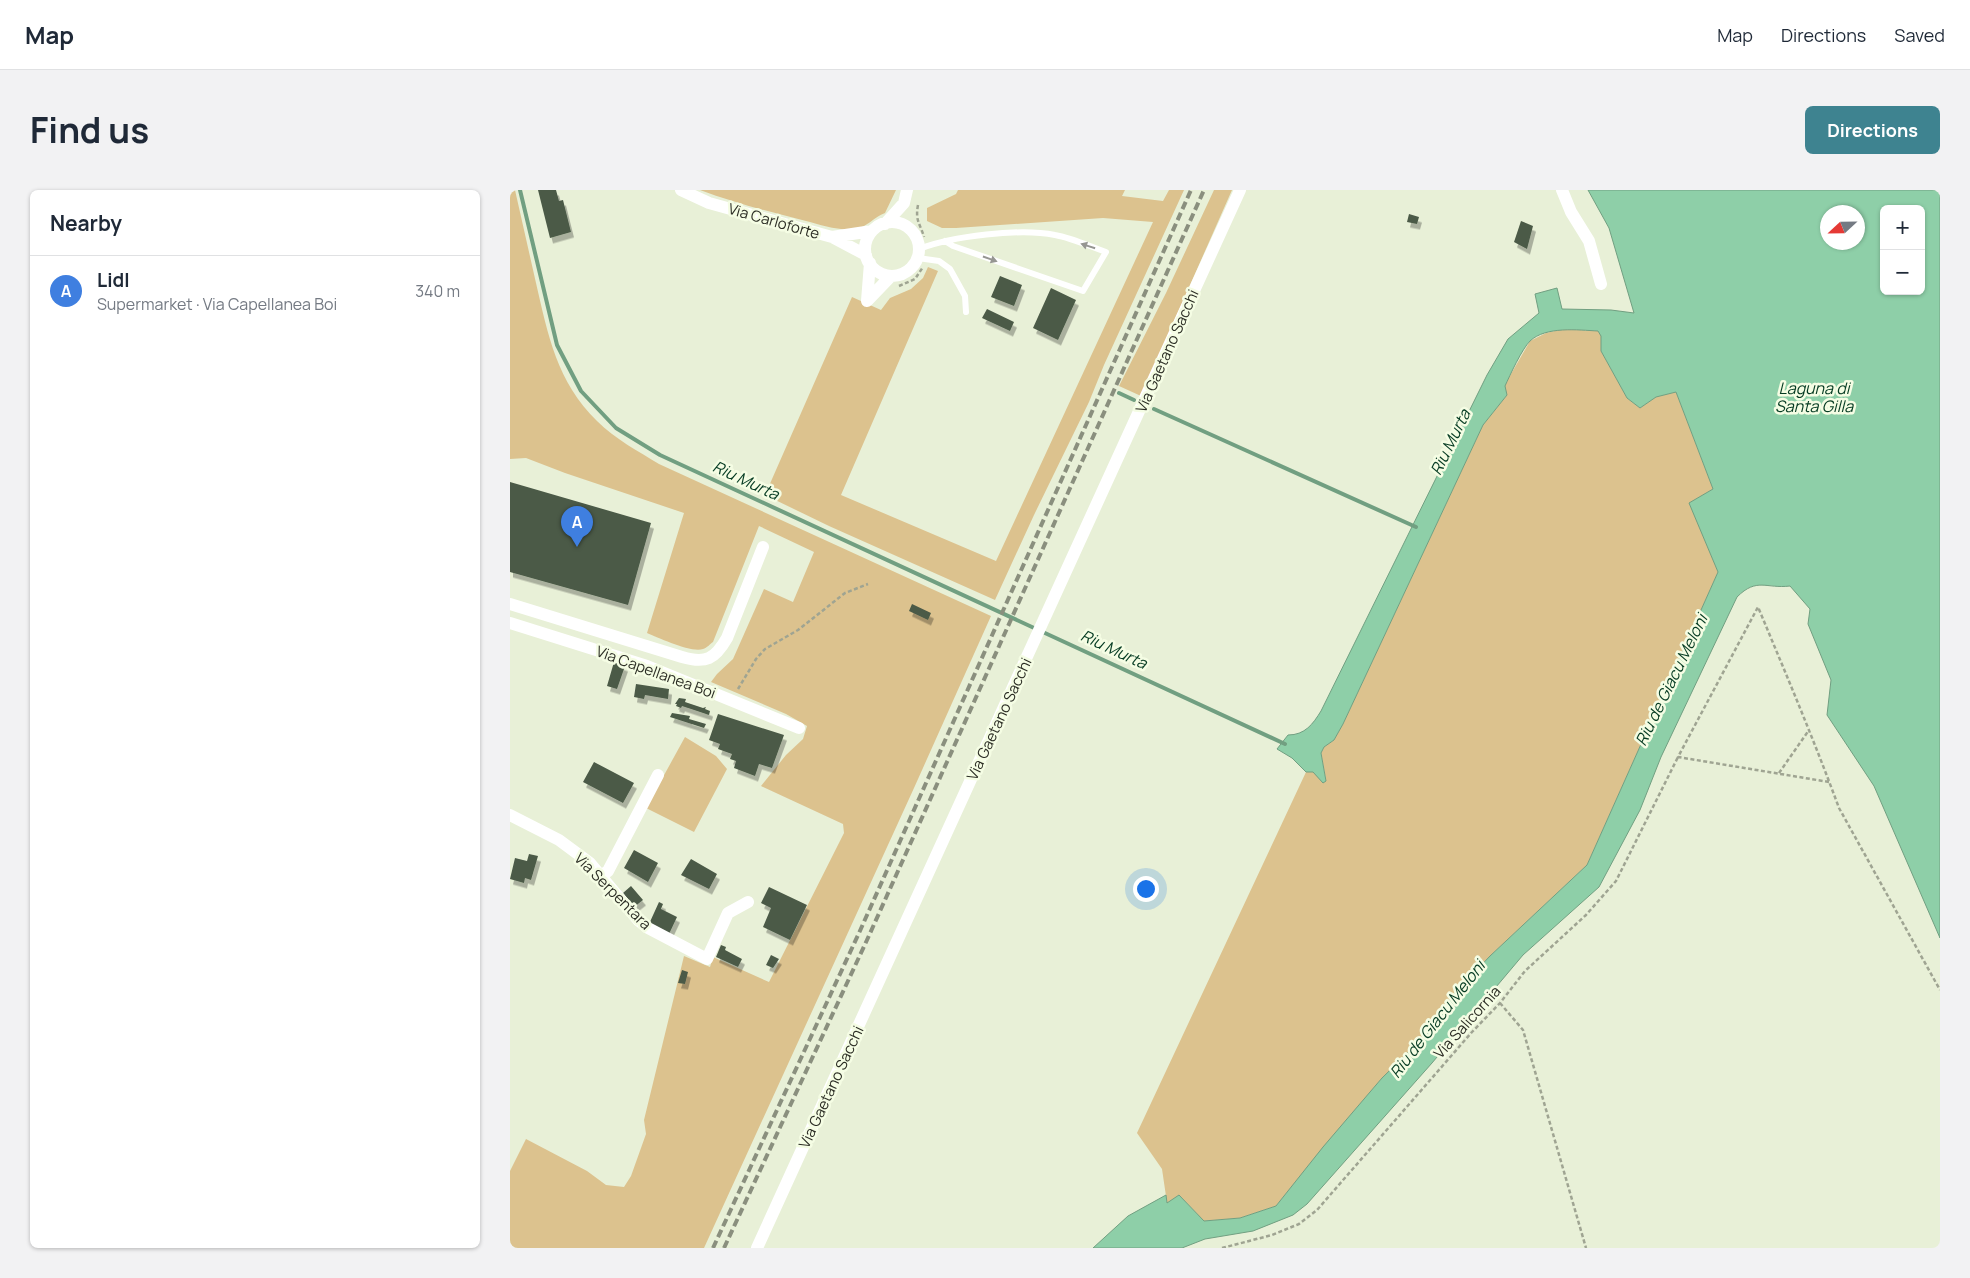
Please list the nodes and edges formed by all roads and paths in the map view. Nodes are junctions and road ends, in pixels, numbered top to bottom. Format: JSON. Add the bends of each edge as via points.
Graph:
{"nodes":[{"id":1,"x":681,"y":190,"type":"edge"},
{"id":2,"x":907,"y":190,"type":"edge"},
{"id":3,"x":1240,"y":190,"type":"edge"},
{"id":4,"x":1562,"y":190,"type":"edge"},
{"id":5,"x":904,"y":203,"type":"junction"},
{"id":6,"x":885,"y":224,"type":"junction"},
{"id":7,"x":908,"y":227,"type":"junction"},
{"id":8,"x":872,"y":231,"type":"junction"},
{"id":9,"x":832,"y":237,"type":"junction"},
{"id":10,"x":945,"y":241,"type":"junction"},
{"id":11,"x":918,"y":254,"type":"junction"},
{"id":12,"x":868,"y":259,"type":"junction"},
{"id":13,"x":891,"y":276,"type":"junction"},
{"id":14,"x":1601,"y":284,"type":"dead end"},
{"id":15,"x":966,"y":312,"type":"dead end"},
{"id":16,"x":763,"y":547,"type":"dead end"},
{"id":17,"x":868,"y":584,"type":"dead end"},
{"id":18,"x":510,"y":604,"type":"edge"},
{"id":19,"x":510,"y":623,"type":"edge"},
{"id":20,"x":728,"y":699,"type":"junction"},
{"id":21,"x":799,"y":728,"type":"dead end"},
{"id":22,"x":1809,"y":730,"type":"junction"},
{"id":23,"x":1678,"y":757,"type":"junction"},
{"id":24,"x":1779,"y":773,"type":"junction"},
{"id":25,"x":658,"y":775,"type":"dead end"},
{"id":26,"x":1829,"y":782,"type":"junction"},
{"id":27,"x":510,"y":816,"type":"edge"},
{"id":28,"x":601,"y":876,"type":"junction"},
{"id":29,"x":748,"y":902,"type":"dead end"},
{"id":30,"x":1940,"y":990,"type":"edge"},
{"id":31,"x":1500,"y":1003,"type":"junction"},
{"id":32,"x":757,"y":1248,"type":"edge"},
{"id":33,"x":1222,"y":1248,"type":"edge"},
{"id":34,"x":1586,"y":1248,"type":"edge"}],
"edges":[{"from":1,"to":9,"type":"street","name":"Via Carloforte","via":[[709,203]]},
{"from":2,"to":5,"type":"street"},
{"from":3,"to":32,"type":"street","name":"Via Gaetano Sacchi"},
{"from":4,"to":14,"type":"street","via":[[1589,241]]},
{"from":5,"to":6,"type":"street"},
{"from":5,"to":7,"type":"street"},
{"from":6,"to":7,"type":"street"},
{"from":6,"to":8,"type":"street"},
{"from":7,"to":11,"type":"street","via":[[914,233]]},
{"from":8,"to":9,"type":"street"},
{"from":8,"to":12,"type":"street","via":[[866,247]]},
{"from":9,"to":12,"type":"street","name":"Via Carloforte"},
{"from":10,"to":10,"type":"lane","one_way":true,"via":[[1082,291],[1106,252],[1055,235],[1017,232]]},
{"from":10,"to":11,"type":"lane"},
{"from":11,"to":13,"type":"street","via":[[908,271]]},
{"from":11,"to":15,"type":"lane","via":[[939,261],[950,270],[966,296]]},
{"from":12,"to":13,"type":"street","via":[[883,274]]},
{"from":12,"to":13,"type":"street","via":[[867,300]]},
{"from":16,"to":18,"type":"street","via":[[727,638],[714,655],[700,660]]},
{"from":17,"to":20,"type":"path","via":[[845,593],[798,630],[765,650]]},
{"from":19,"to":20,"type":"street","name":"Via Capellanea Boi","via":[[647,666]]},
{"from":20,"to":21,"type":"street","name":"Via Capellanea Boi"},
{"from":22,"to":23,"type":"path","name":"Via Salicornia","via":[[1758,607]]},
{"from":22,"to":24,"type":"path"},
{"from":22,"to":26,"type":"path"},
{"from":23,"to":24,"type":"path"},
{"from":23,"to":31,"type":"path","name":"Via Salicornia","via":[[1616,881],[1586,915],[1525,971]]},
{"from":24,"to":26,"type":"path"},
{"from":25,"to":28,"type":"street","via":[[608,871]]},
{"from":26,"to":30,"type":"path","via":[[1839,808]]},
{"from":27,"to":28,"type":"street","name":"Via Serpentara","via":[[560,840],[590,863]]},
{"from":28,"to":29,"type":"street","name":"Via Serpentara","via":[[648,928],[707,959],[728,913]]},
{"from":31,"to":33,"type":"path","name":"Via Salicornia","via":[[1318,1210],[1290,1228]]},
{"from":31,"to":34,"type":"path","via":[[1523,1030]]}]}
